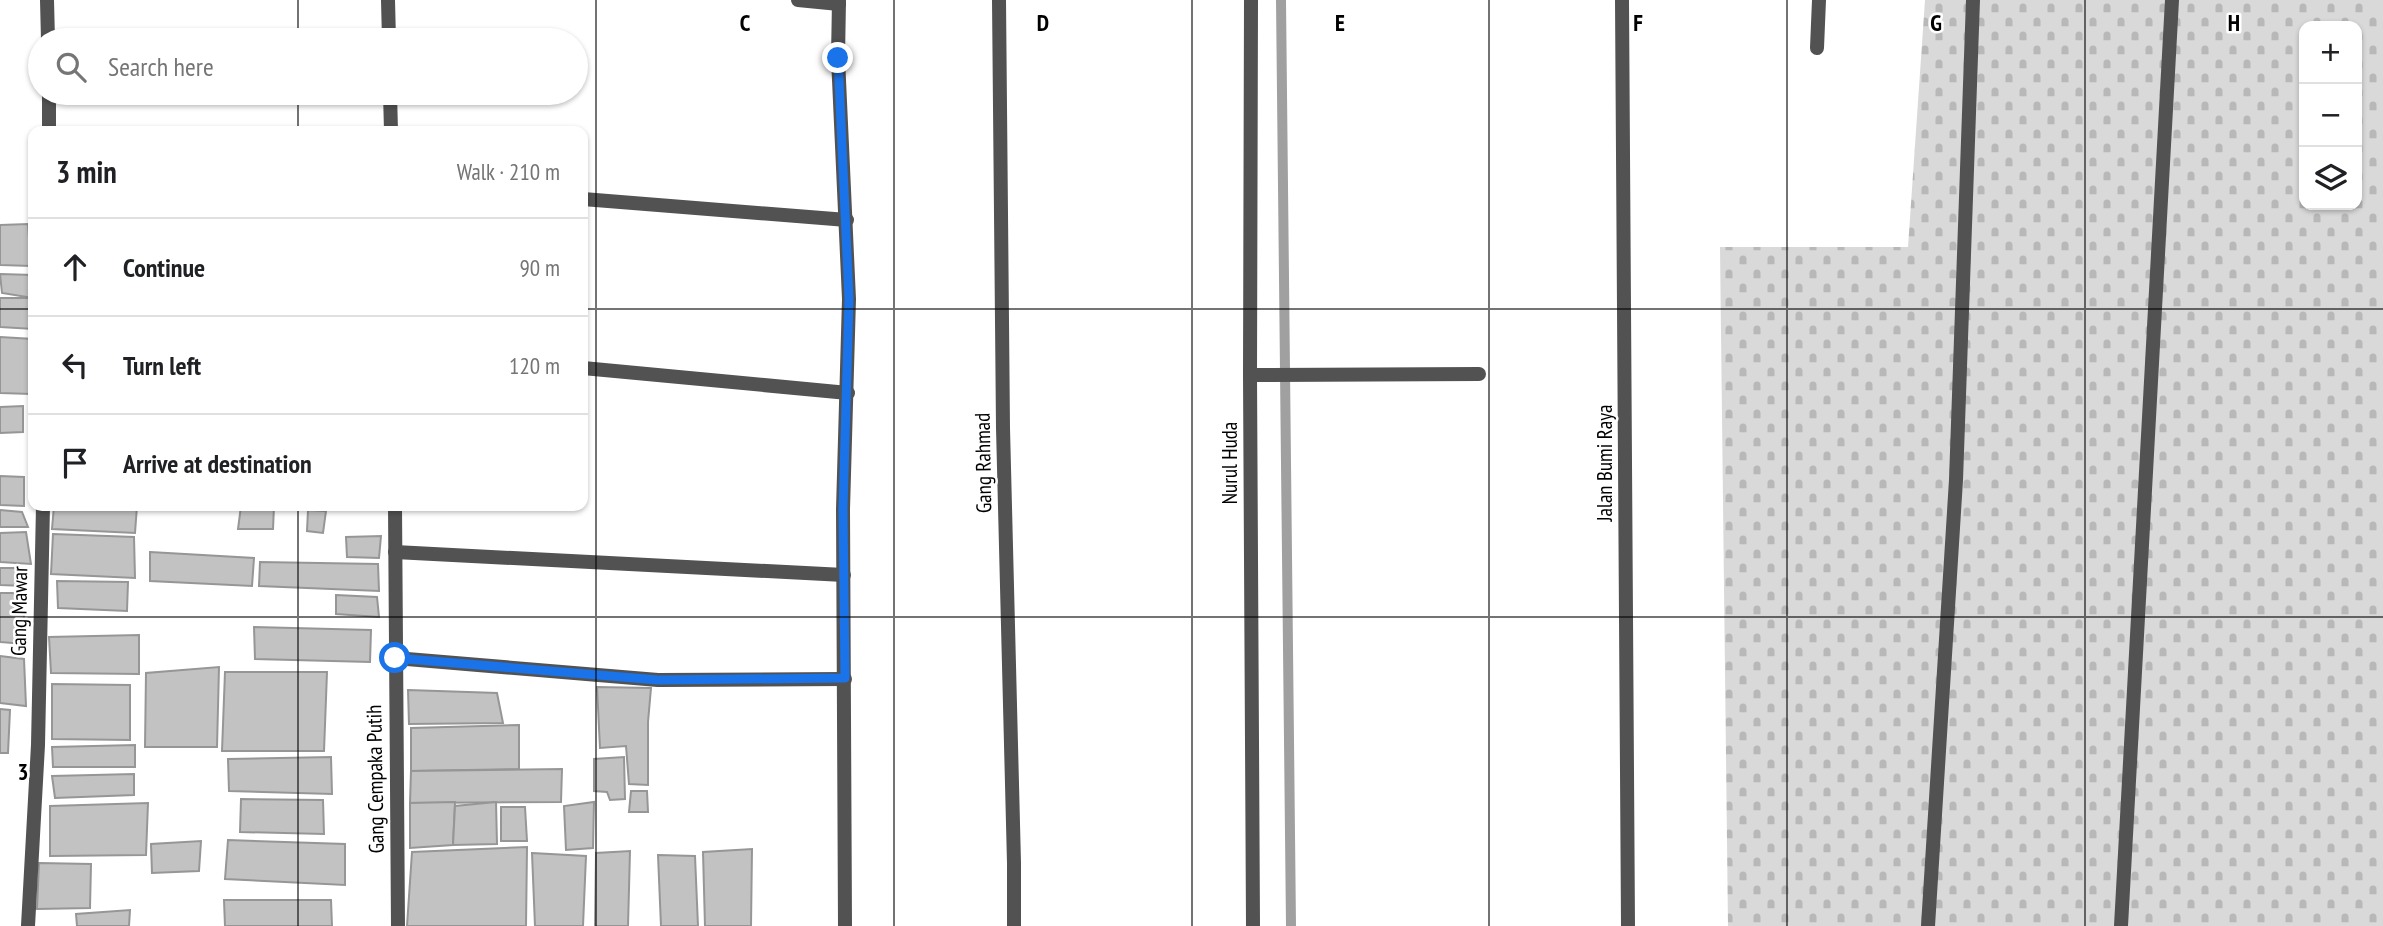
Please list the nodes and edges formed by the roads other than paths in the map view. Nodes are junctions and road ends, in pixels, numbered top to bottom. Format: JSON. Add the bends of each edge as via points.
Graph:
{"nodes":[{"id":1,"x":47,"y":0,"type":"edge"},
{"id":2,"x":388,"y":0,"type":"edge"},
{"id":3,"x":798,"y":0,"type":"edge"},
{"id":4,"x":999,"y":0,"type":"edge"},
{"id":5,"x":1251,"y":0,"type":"edge"},
{"id":6,"x":1622,"y":0,"type":"edge"},
{"id":7,"x":1819,"y":0,"type":"edge"},
{"id":8,"x":1973,"y":0,"type":"edge"},
{"id":9,"x":2172,"y":0,"type":"edge"},
{"id":10,"x":839,"y":2,"type":"edge"},
{"id":11,"x":48,"y":28,"type":"edge"},
{"id":12,"x":389,"y":28,"type":"edge"},
{"id":13,"x":1817,"y":48,"type":"dead end"},
{"id":14,"x":49,"y":105,"type":"edge"},
{"id":15,"x":390,"y":105,"type":"edge"},
{"id":16,"x":49,"y":126,"type":"edge"},
{"id":17,"x":391,"y":126,"type":"edge"},
{"id":18,"x":588,"y":199,"type":"edge"},
{"id":19,"x":847,"y":220,"type":"junction"},
{"id":20,"x":588,"y":368,"type":"edge"},
{"id":21,"x":1479,"y":374,"type":"dead end"},
{"id":22,"x":1250,"y":375,"type":"junction"},
{"id":23,"x":848,"y":393,"type":"junction"},
{"id":24,"x":43,"y":511,"type":"edge"},
{"id":25,"x":395,"y":511,"type":"edge"},
{"id":26,"x":396,"y":552,"type":"junction"},
{"id":27,"x":844,"y":575,"type":"junction"},
{"id":28,"x":395,"y":658,"type":"junction"},
{"id":29,"x":845,"y":678,"type":"junction"},
{"id":30,"x":29,"y":926,"type":"edge"},
{"id":31,"x":398,"y":926,"type":"edge"},
{"id":32,"x":845,"y":926,"type":"edge"},
{"id":33,"x":1014,"y":926,"type":"edge"},
{"id":34,"x":1253,"y":926,"type":"edge"},
{"id":35,"x":1628,"y":926,"type":"edge"},
{"id":36,"x":1928,"y":926,"type":"edge"},
{"id":37,"x":2120,"y":926,"type":"edge"}],
"edges":[{"from":1,"to":11,"type":"street"},
{"from":2,"to":12,"type":"street"},
{"from":3,"to":10,"type":"street"},
{"from":4,"to":33,"type":"street","name":"Gang Rahmad"},
{"from":5,"to":22,"type":"street","name":"Nurul Huda"},
{"from":6,"to":35,"type":"street","name":"Jalan Bumi Raya"},
{"from":7,"to":13,"type":"street"},
{"from":8,"to":36,"type":"street","via":[[1956,480]]},
{"from":9,"to":37,"type":"street"},
{"from":10,"to":19,"type":"street"},
{"from":14,"to":16,"type":"street"},
{"from":15,"to":17,"type":"street"},
{"from":18,"to":19,"type":"street"},
{"from":19,"to":23,"type":"street"},
{"from":20,"to":23,"type":"street"},
{"from":21,"to":22,"type":"street"},
{"from":22,"to":34,"type":"street","name":"Nurul Huda"},
{"from":23,"to":27,"type":"street"},
{"from":24,"to":30,"type":"street","name":"Gang Mawar"},
{"from":25,"to":26,"type":"street","name":"Gang Cempaka Putih"},
{"from":26,"to":27,"type":"street"},
{"from":26,"to":28,"type":"street","name":"Gang Cempaka Putih"},
{"from":27,"to":29,"type":"street"},
{"from":28,"to":29,"type":"street","via":[[658,680]]},
{"from":28,"to":31,"type":"street","name":"Gang Cempaka Putih"},
{"from":29,"to":32,"type":"street"}]}
